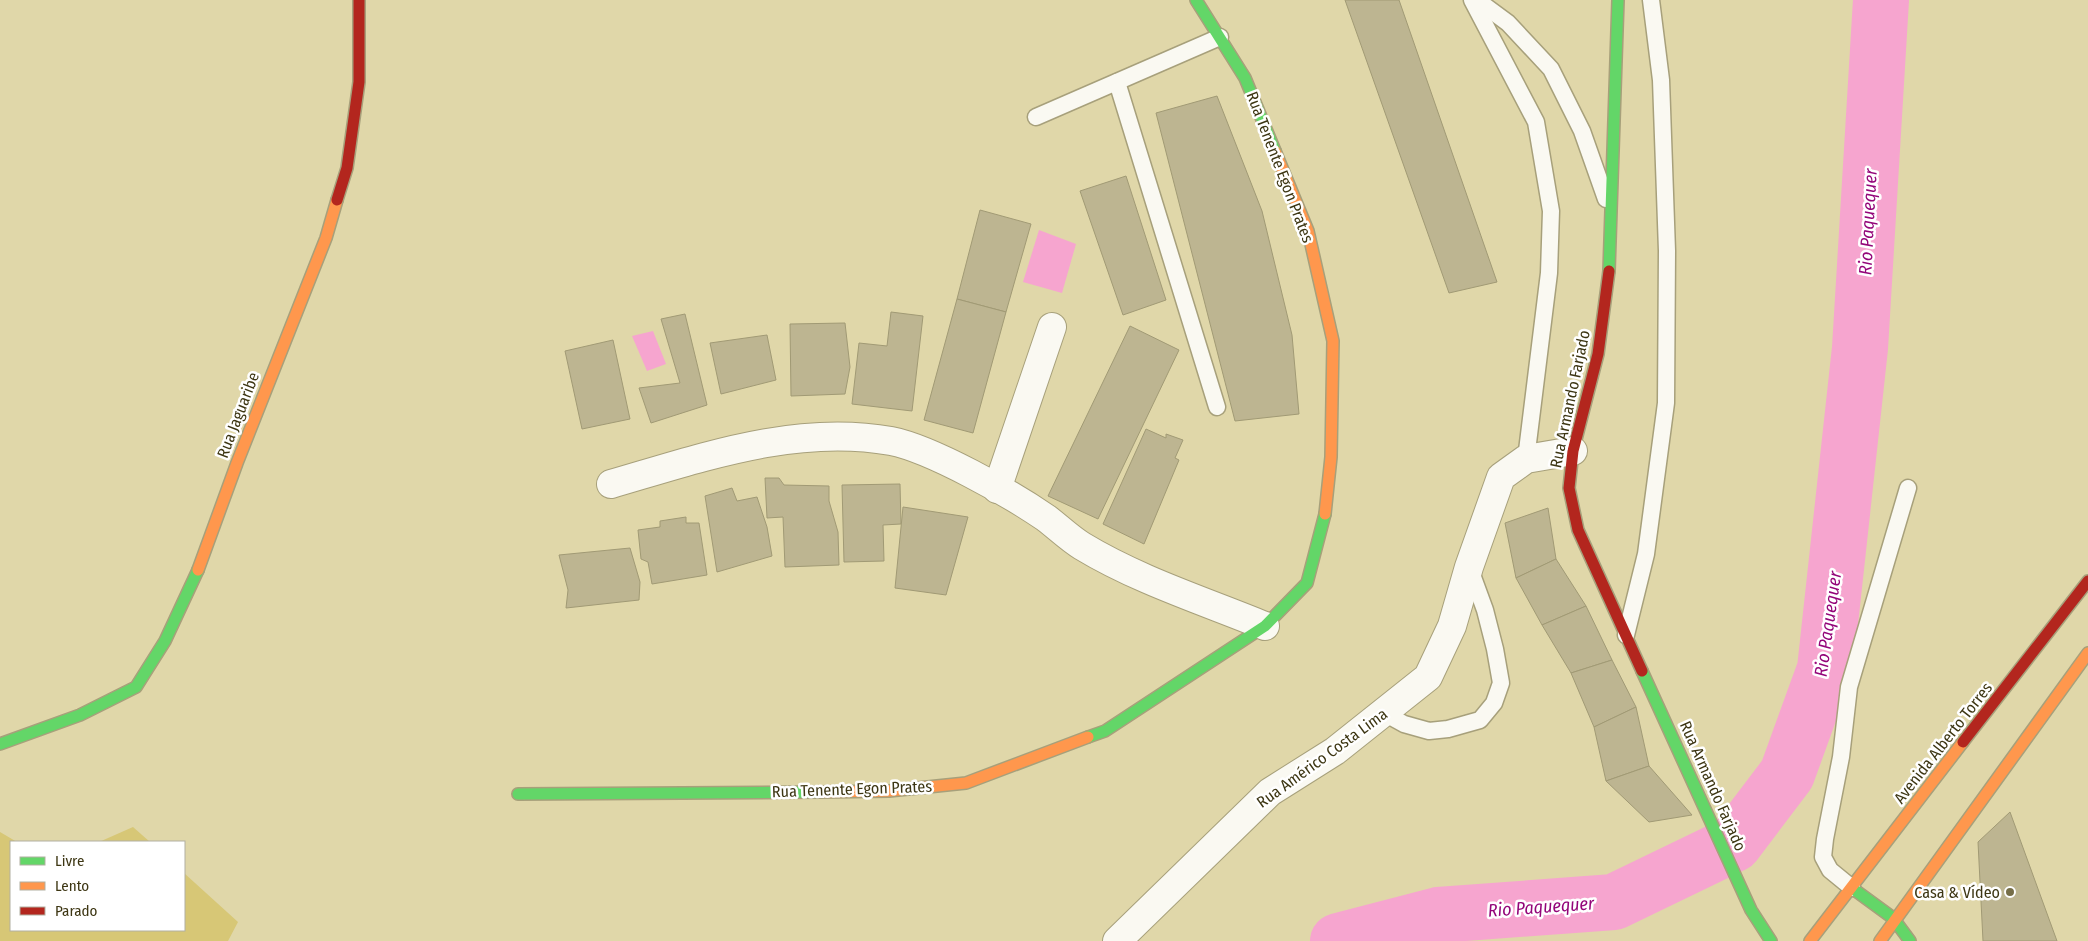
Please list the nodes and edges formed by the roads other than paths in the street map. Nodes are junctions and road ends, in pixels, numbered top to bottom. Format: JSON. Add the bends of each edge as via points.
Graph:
{"nodes":[{"id":1,"x":359,"y":0,"type":"edge"},
{"id":2,"x":1196,"y":0,"type":"edge"},
{"id":3,"x":1472,"y":0,"type":"edge"},
{"id":4,"x":1477,"y":0,"type":"edge"},
{"id":5,"x":1618,"y":0,"type":"edge"},
{"id":6,"x":1651,"y":0,"type":"edge"},
{"id":7,"x":1220,"y":37,"type":"junction"},
{"id":8,"x":1117,"y":82,"type":"junction"},
{"id":9,"x":1036,"y":117,"type":"dead end"},
{"id":10,"x":1612,"y":217,"type":"junction"},
{"id":11,"x":1052,"y":328,"type":"dead end"},
{"id":12,"x":1217,"y":407,"type":"dead end"},
{"id":13,"x":1572,"y":451,"type":"junction"},
{"id":14,"x":1526,"y":459,"type":"junction"},
{"id":15,"x":611,"y":484,"type":"dead end"},
{"id":16,"x":1908,"y":488,"type":"dead end"},
{"id":17,"x":998,"y":490,"type":"junction"},
{"id":18,"x":1469,"y":567,"type":"junction"},
{"id":19,"x":2088,"y":580,"type":"edge"},
{"id":20,"x":1265,"y":626,"type":"junction"},
{"id":21,"x":1626,"y":636,"type":"junction"},
{"id":22,"x":2088,"y":653,"type":"edge"},
{"id":23,"x":1384,"y":713,"type":"junction"},
{"id":24,"x":0,"y":744,"type":"edge"},
{"id":25,"x":518,"y":794,"type":"dead end"},
{"id":26,"x":1852,"y":888,"type":"junction"},
{"id":27,"x":1896,"y":920,"type":"junction"},
{"id":28,"x":1117,"y":941,"type":"edge"},
{"id":29,"x":1771,"y":941,"type":"edge"},
{"id":30,"x":1810,"y":941,"type":"edge"},
{"id":31,"x":1880,"y":941,"type":"edge"},
{"id":32,"x":1910,"y":941,"type":"edge"}],
"edges":[{"from":1,"to":24,"type":"street","name":"Rua Jaguaribe","via":[[359,82],[347,168],[326,238],[237,463],[192,588],[166,641],[136,687],[80,715]]},
{"from":2,"to":7,"type":"street","name":"Rua Tenente Egon Prates"},
{"from":3,"to":14,"type":"lane","via":[[1536,122],[1546,168],[1551,211],[1549,273]]},
{"from":4,"to":10,"type":"lane","via":[[1508,23],[1551,69],[1582,131]]},
{"from":5,"to":10,"type":"street","name":"Rua Armando Farjado"},
{"from":6,"to":21,"type":"lane","via":[[1661,80],[1667,251],[1666,402],[1646,554]]},
{"from":7,"to":8,"type":"lane"},
{"from":7,"to":20,"type":"street","name":"Rua Tenente Egon Prates","via":[[1245,78],[1308,231],[1333,342],[1332,457],[1321,532],[1307,583]]},
{"from":8,"to":9,"type":"lane"},
{"from":8,"to":12,"type":"lane"},
{"from":10,"to":13,"type":"street","name":"Rua Armando Farjado","via":[[1610,266],[1598,354]]},
{"from":11,"to":17,"type":"street"},
{"from":13,"to":14,"type":"street","name":"Rua Américo Costa Lima"},
{"from":13,"to":21,"type":"street","name":"Rua Armando Farjado","via":[[1569,488],[1578,530]]},
{"from":14,"to":18,"type":"street","name":"Rua Américo Costa Lima","via":[[1501,476]]},
{"from":15,"to":17,"type":"street","via":[[732,449],[784,439],[841,437],[892,441],[935,457]]},
{"from":16,"to":26,"type":"lane","via":[[1849,687],[1841,757],[1825,839],[1823,858],[1830,870]]},
{"from":17,"to":20,"type":"street","via":[[1046,518],[1082,545],[1145,578]]},
{"from":18,"to":23,"type":"street","name":"Rua Américo Costa Lima","via":[[1452,626],[1428,677]]},
{"from":18,"to":23,"type":"lane","via":[[1495,649],[1501,683],[1494,703],[1480,720],[1429,731],[1404,724]]},
{"from":19,"to":26,"type":"street","name":"Avenida Alberto Torres"},
{"from":20,"to":25,"type":"street","name":"Rua Tenente Egon Prates","via":[[1105,731],[966,784],[889,791]]},
{"from":21,"to":29,"type":"street","name":"Rua Armando Farjado","via":[[1751,910]]},
{"from":22,"to":27,"type":"street"},
{"from":23,"to":28,"type":"street","name":"Rua Américo Costa Lima","via":[[1335,751],[1270,792]]},
{"from":26,"to":27,"type":"street"},
{"from":26,"to":30,"type":"street","name":"Avenida Alberto Torres"},
{"from":27,"to":31,"type":"street"},
{"from":27,"to":32,"type":"street"}]}
